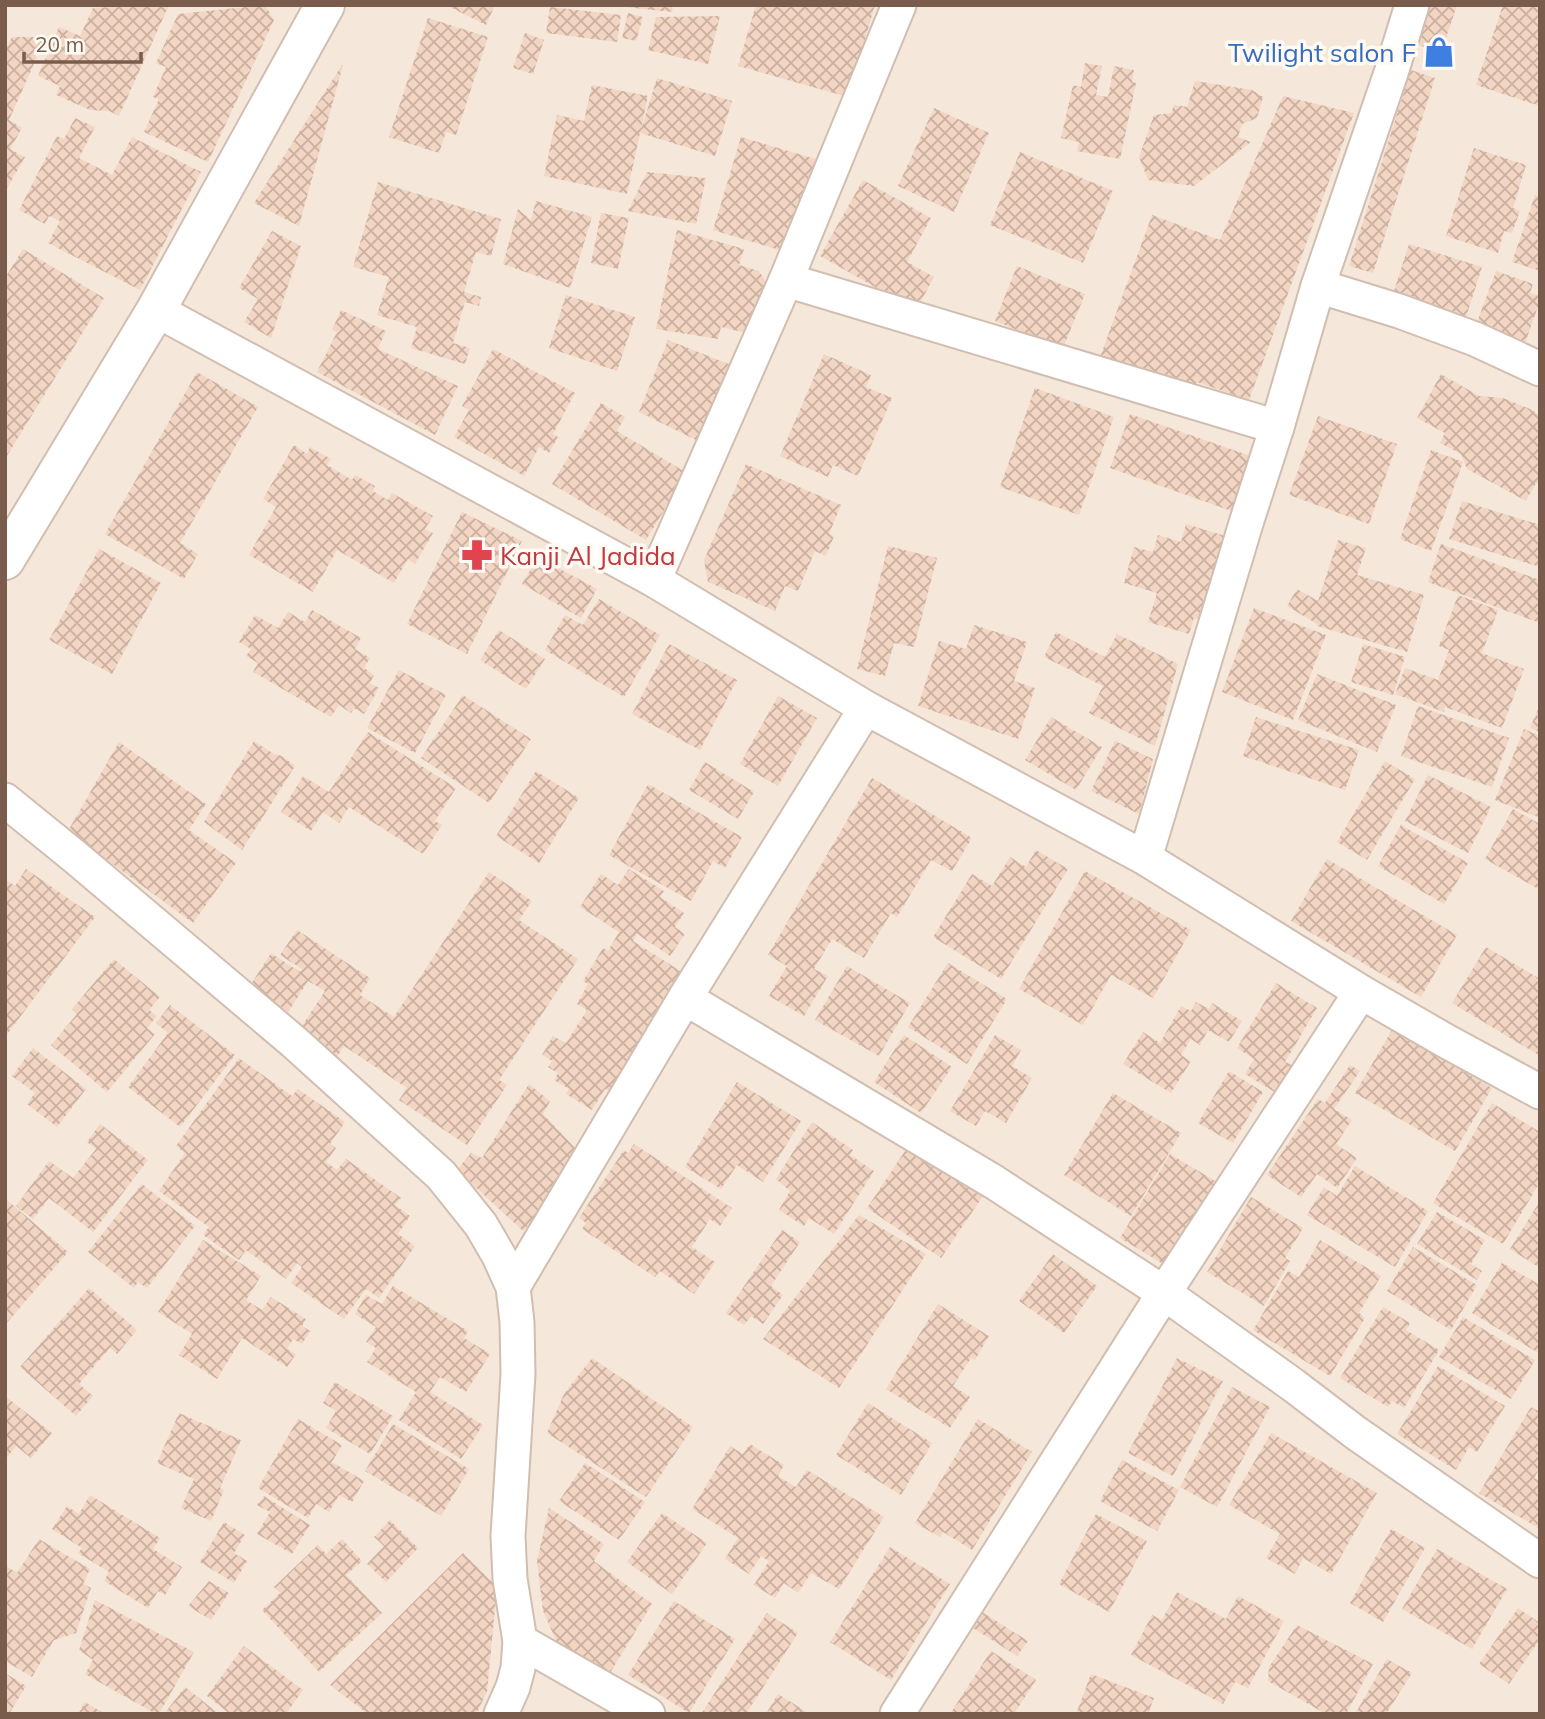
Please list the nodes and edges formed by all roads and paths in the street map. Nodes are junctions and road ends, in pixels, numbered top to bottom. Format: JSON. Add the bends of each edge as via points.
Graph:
{"nodes":[{"id":1,"x":325,"y":5,"type":"edge"},
{"id":2,"x":899,"y":5,"type":"edge"},
{"id":3,"x":1412,"y":5,"type":"edge"},
{"id":4,"x":786,"y":280,"type":"junction"},
{"id":5,"x":1318,"y":286,"type":"junction"},
{"id":6,"x":156,"y":310,"type":"junction"},
{"id":7,"x":1540,"y":369,"type":"edge"},
{"id":8,"x":1277,"y":427,"type":"junction"},
{"id":9,"x":5,"y":560,"type":"edge"},
{"id":10,"x":654,"y":579,"type":"junction"},
{"id":11,"x":866,"y":708,"type":"junction"},
{"id":12,"x":5,"y":800,"type":"edge"},
{"id":13,"x":1146,"y":858,"type":"junction"},
{"id":14,"x":1361,"y":992,"type":"junction"},
{"id":15,"x":685,"y":998,"type":"junction"},
{"id":16,"x":1540,"y":1092,"type":"edge"},
{"id":17,"x":513,"y":1287,"type":"junction"},
{"id":18,"x":1164,"y":1293,"type":"junction"},
{"id":19,"x":1540,"y":1561,"type":"edge"},
{"id":20,"x":520,"y":1641,"type":"junction"},
{"id":21,"x":501,"y":1714,"type":"edge"},
{"id":22,"x":648,"y":1714,"type":"edge"},
{"id":23,"x":897,"y":1714,"type":"edge"}],
"edges":[{"from":1,"to":6,"type":"street"},
{"from":2,"to":4,"type":"street"},
{"from":3,"to":5,"type":"street"},
{"from":4,"to":8,"type":"street"},
{"from":4,"to":10,"type":"street"},
{"from":5,"to":7,"type":"street","via":[[1475,339]]},
{"from":5,"to":8,"type":"street"},
{"from":6,"to":9,"type":"street"},
{"from":6,"to":10,"type":"street"},
{"from":8,"to":13,"type":"street"},
{"from":10,"to":11,"type":"street"},
{"from":11,"to":13,"type":"street"},
{"from":11,"to":15,"type":"street"},
{"from":12,"to":17,"type":"street","via":[[294,1042],[441,1175],[481,1225]]},
{"from":13,"to":14,"type":"street"},
{"from":14,"to":16,"type":"street"},
{"from":14,"to":18,"type":"street"},
{"from":15,"to":17,"type":"street"},
{"from":15,"to":18,"type":"street","via":[[993,1182]]},
{"from":17,"to":20,"type":"street","via":[[518,1374],[508,1536]]},
{"from":18,"to":19,"type":"street"},
{"from":18,"to":23,"type":"street"},
{"from":20,"to":21,"type":"street","via":[[516,1678]]},
{"from":20,"to":22,"type":"street"}]}
